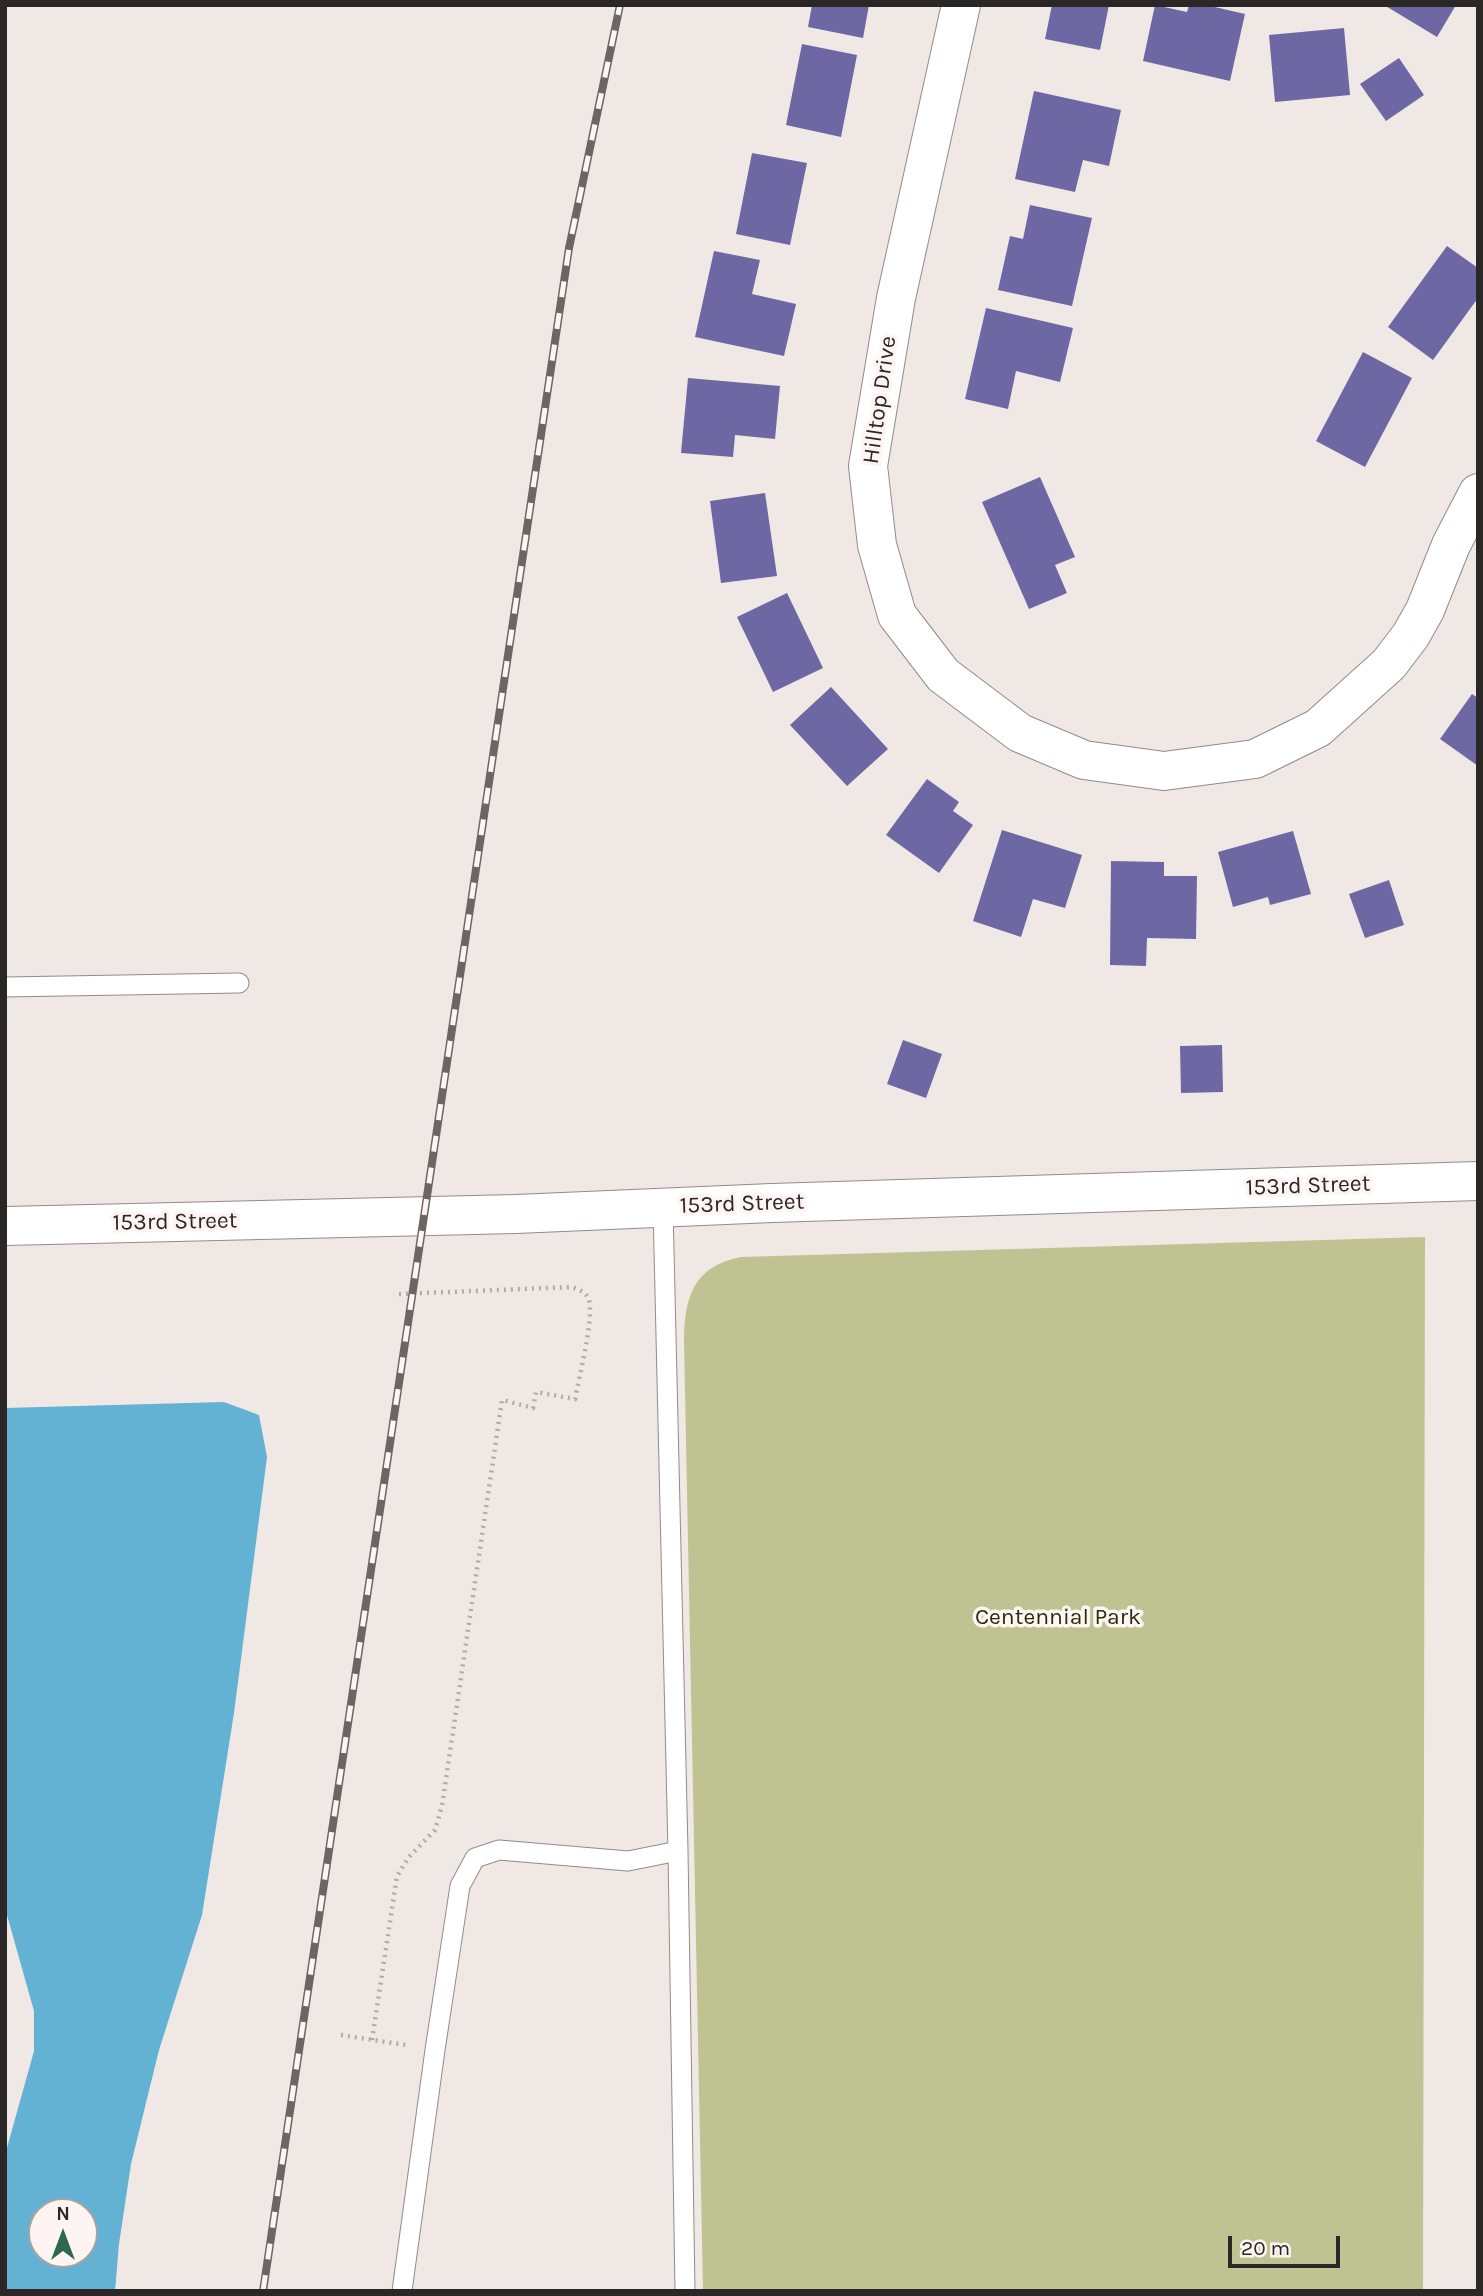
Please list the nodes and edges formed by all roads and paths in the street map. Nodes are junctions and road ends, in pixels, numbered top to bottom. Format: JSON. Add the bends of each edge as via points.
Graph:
{"nodes":[{"id":1,"x":961,"y":5,"type":"edge"},
{"id":2,"x":1478,"y":493,"type":"edge"},
{"id":3,"x":239,"y":983,"type":"dead end"},
{"id":4,"x":5,"y":987,"type":"edge"},
{"id":5,"x":1478,"y":1181,"type":"edge"},
{"id":6,"x":663,"y":1207,"type":"junction"},
{"id":7,"x":5,"y":1226,"type":"edge"},
{"id":8,"x":398,"y":1294,"type":"dead end"},
{"id":9,"x":678,"y":1851,"type":"junction"},
{"id":10,"x":341,"y":2035,"type":"dead end"},
{"id":11,"x":372,"y":2040,"type":"junction"},
{"id":12,"x":435,"y":2050,"type":"junction"},
{"id":13,"x":402,"y":2291,"type":"edge"},
{"id":14,"x":685,"y":2291,"type":"edge"}],
"edges":[{"from":1,"to":2,"type":"street","name":"Hilltop Drive","via":[[895,298],[868,466],[877,545],[897,615],[943,675],[1020,733],[1084,760],[1164,771],[1255,759],[1318,728],[1389,664],[1425,611]]},
{"from":3,"to":4,"type":"lane"},
{"from":5,"to":6,"type":"street","name":"153rd Street"},
{"from":6,"to":7,"type":"street","name":"153rd Street"},
{"from":6,"to":9,"type":"lane"},
{"from":8,"to":11,"type":"path","via":[[572,1287],[584,1291],[590,1318],[575,1399],[536,1392],[533,1408],[502,1400],[442,1806],[435,1830],[397,1876]]},
{"from":9,"to":12,"type":"lane","via":[[628,1861],[499,1850],[475,1858],[460,1886]]},
{"from":9,"to":14,"type":"lane"},
{"from":10,"to":11,"type":"path"},
{"from":11,"to":12,"type":"path"},
{"from":12,"to":13,"type":"lane"}]}
